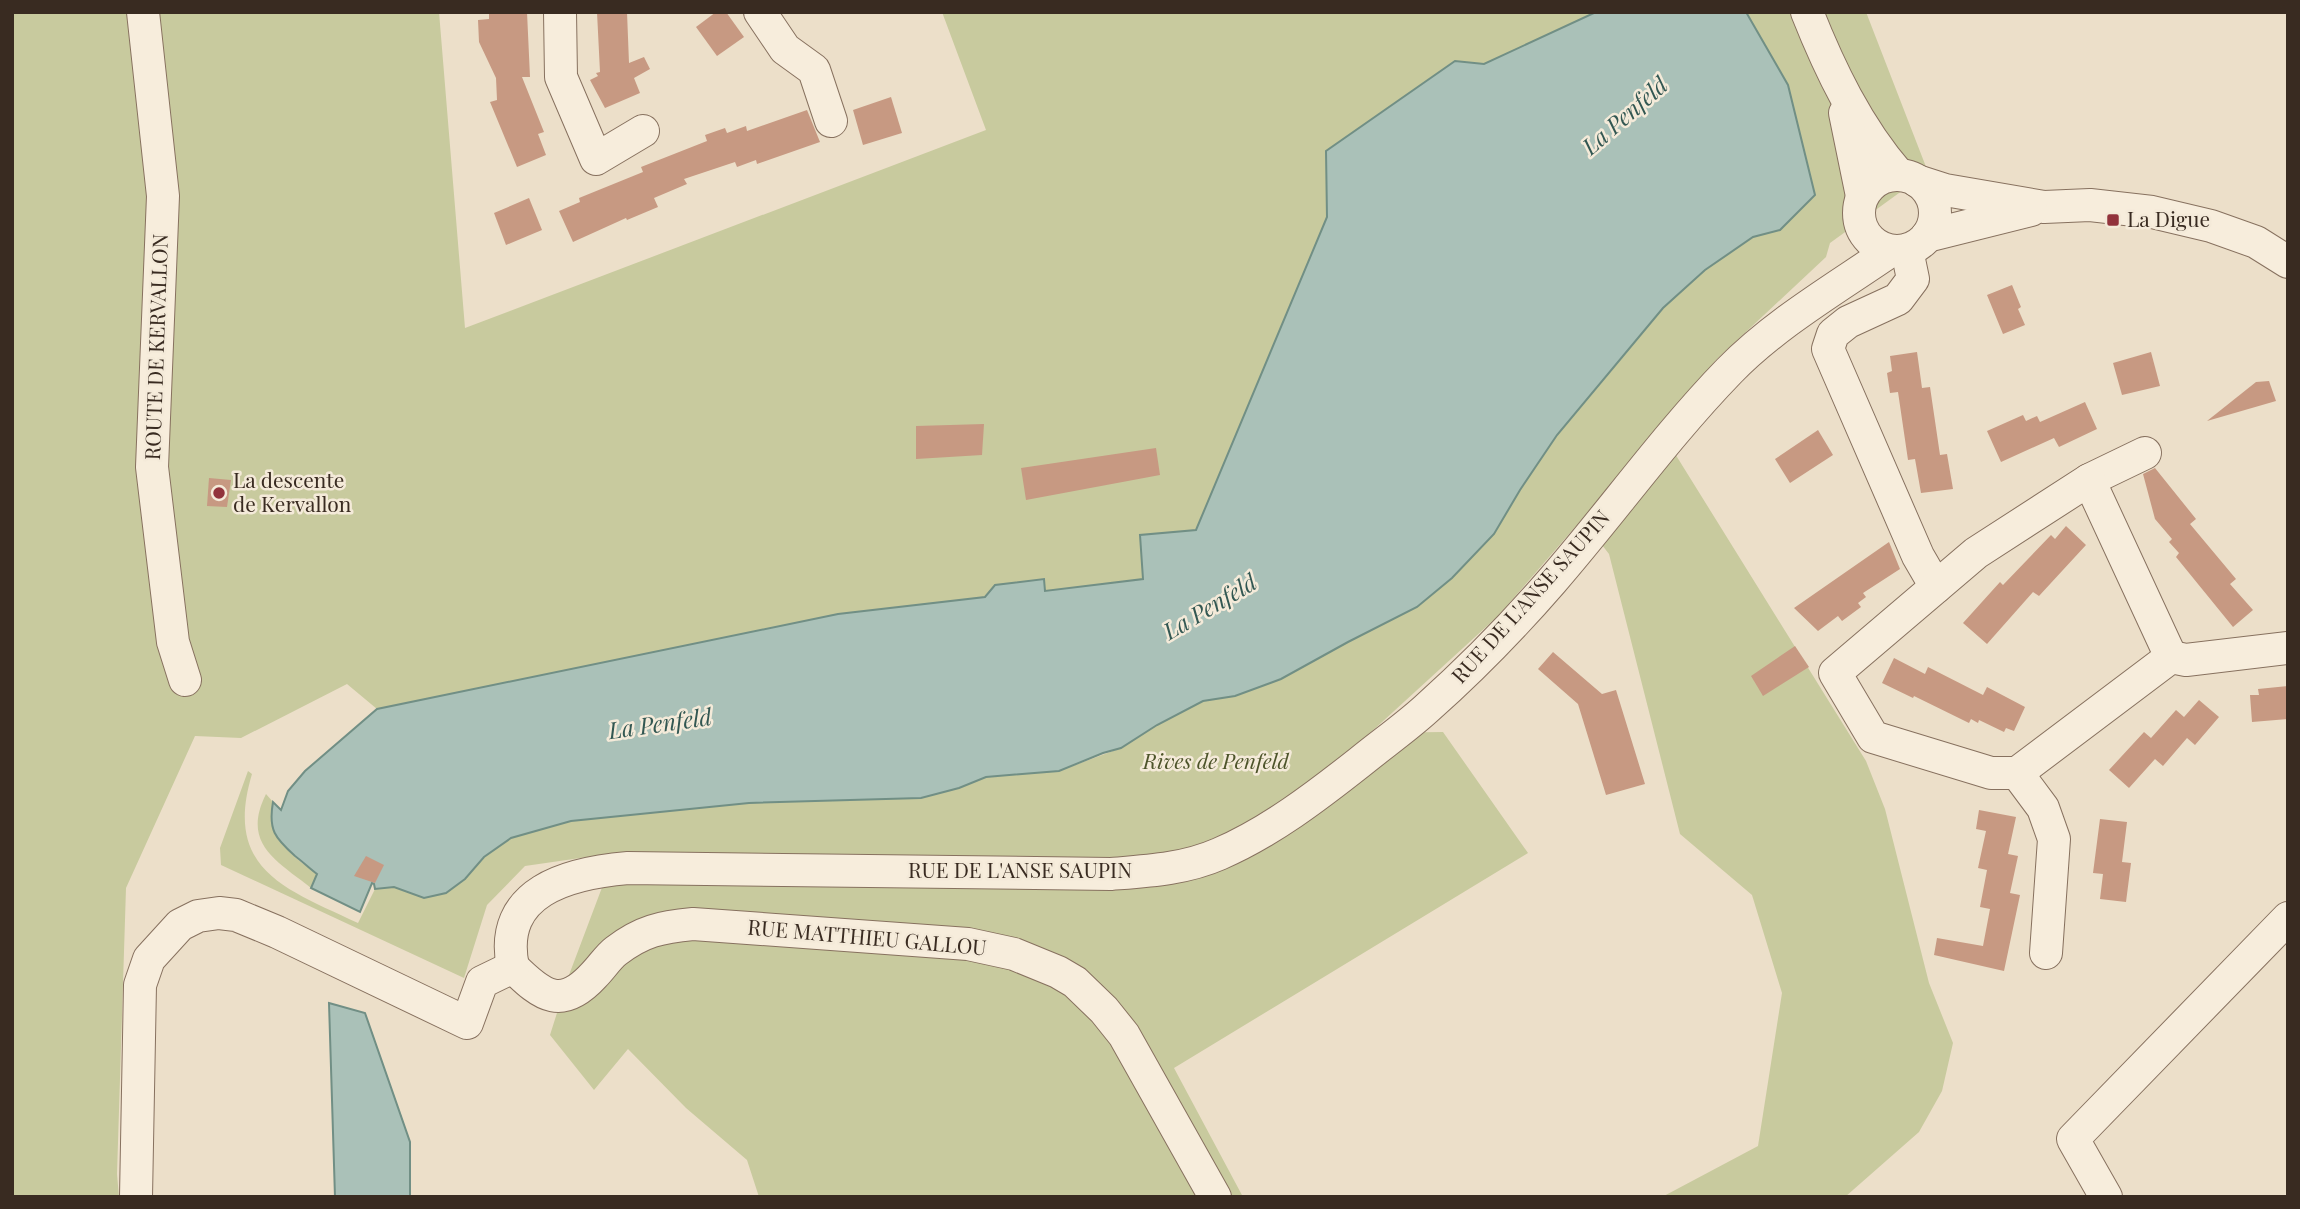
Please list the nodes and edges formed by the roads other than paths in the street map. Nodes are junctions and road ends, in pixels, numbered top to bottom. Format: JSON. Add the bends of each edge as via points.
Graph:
{"nodes":[{"id":1,"x":144,"y":12,"type":"edge"},
{"id":2,"x":560,"y":12,"type":"edge"},
{"id":3,"x":760,"y":12,"type":"edge"},
{"id":4,"x":1807,"y":12,"type":"edge"},
{"id":5,"x":1840,"y":84,"type":"junction"},
{"id":6,"x":831,"y":121,"type":"dead end"},
{"id":7,"x":643,"y":131,"type":"dead end"},
{"id":8,"x":1908,"y":178,"type":"junction"},
{"id":9,"x":2044,"y":207,"type":"junction"},
{"id":10,"x":1861,"y":209,"type":"junction"},
{"id":11,"x":1908,"y":246,"type":"junction"},
{"id":12,"x":2288,"y":262,"type":"edge"},
{"id":13,"x":1825,"y":294,"type":"junction"},
{"id":14,"x":2146,"y":453,"type":"dead end"},
{"id":15,"x":2089,"y":480,"type":"junction"},
{"id":16,"x":1936,"y":587,"type":"junction"},
{"id":17,"x":2288,"y":648,"type":"edge"},
{"id":18,"x":2171,"y":657,"type":"junction"},
{"id":19,"x":185,"y":680,"type":"dead end"},
{"id":20,"x":2017,"y":773,"type":"junction"},
{"id":21,"x":2288,"y":918,"type":"edge"},
{"id":22,"x":2046,"y":953,"type":"dead end"},
{"id":23,"x":513,"y":967,"type":"junction"},
{"id":24,"x":136,"y":1197,"type":"edge"},
{"id":25,"x":1215,"y":1197,"type":"edge"},
{"id":26,"x":2106,"y":1197,"type":"edge"}],
"edges":[{"from":1,"to":19,"type":"street","name":"ROUTE DE KERVALLON","via":[[163,196],[152,467],[173,642]]},
{"from":2,"to":7,"type":"street","via":[[561,77],[596,159]]},
{"from":3,"to":6,"type":"street","via":[[785,49],[814,70]]},
{"from":4,"to":5,"type":"street"},
{"from":5,"to":8,"type":"street","via":[[1873,142]]},
{"from":5,"to":10,"type":"street"},
{"from":8,"to":9,"type":"street","name":"RUE DE L'ANSE SAUPIN","via":[[1945,190]]},
{"from":8,"to":10,"type":"street","via":[[1881,179],[1870,186]]},
{"from":8,"to":11,"type":"street","via":[[1927,190],[1933,201],[1933,225]]},
{"from":9,"to":11,"type":"street","name":"RUE DE L'ANSE SAUPIN"},
{"from":9,"to":12,"type":"street","name":"RUE DE L'ANSE SAUPIN","via":[[2090,205],[2152,212],[2256,242]]},
{"from":10,"to":11,"type":"street","via":[[1864,233],[1873,242],[1881,248]]},
{"from":10,"to":13,"type":"street","name":"RUE DE L'ANSE SAUPIN"},
{"from":11,"to":13,"type":"street","name":"RUE DE L'ANSE SAUPIN"},
{"from":11,"to":16,"type":"street","via":[[1913,279],[1898,299],[1848,322],[1833,334],[1828,349],[1918,556]]},
{"from":13,"to":23,"type":"street","name":"RUE DE L'ANSE SAUPIN","via":[[1764,338],[1730,370],[1552,580],[1426,710],[1324,791],[1258,834],[1177,867],[1111,874],[593,871],[555,884],[526,904],[510,937]]},
{"from":14,"to":15,"type":"street"},
{"from":15,"to":16,"type":"street","via":[[1976,553]]},
{"from":15,"to":18,"type":"street"},
{"from":16,"to":20,"type":"street","via":[[1835,673],[1873,737],[1991,773]]},
{"from":17,"to":18,"type":"street","via":[[2186,660]]},
{"from":18,"to":20,"type":"street"},
{"from":20,"to":22,"type":"street","via":[[2043,808],[2054,839]]},
{"from":21,"to":26,"type":"street","via":[[2073,1139]]},
{"from":23,"to":24,"type":"street","via":[[482,982],[467,1023],[236,915],[198,915],[180,925],[149,959],[140,985]]},
{"from":23,"to":25,"type":"street","name":"RUE MATTHIEU GALLOU","via":[[545,993],[569,996],[635,938],[660,927],[693,924],[968,944],[1014,954],[1075,982],[1104,1010],[1124,1035]]}]}
